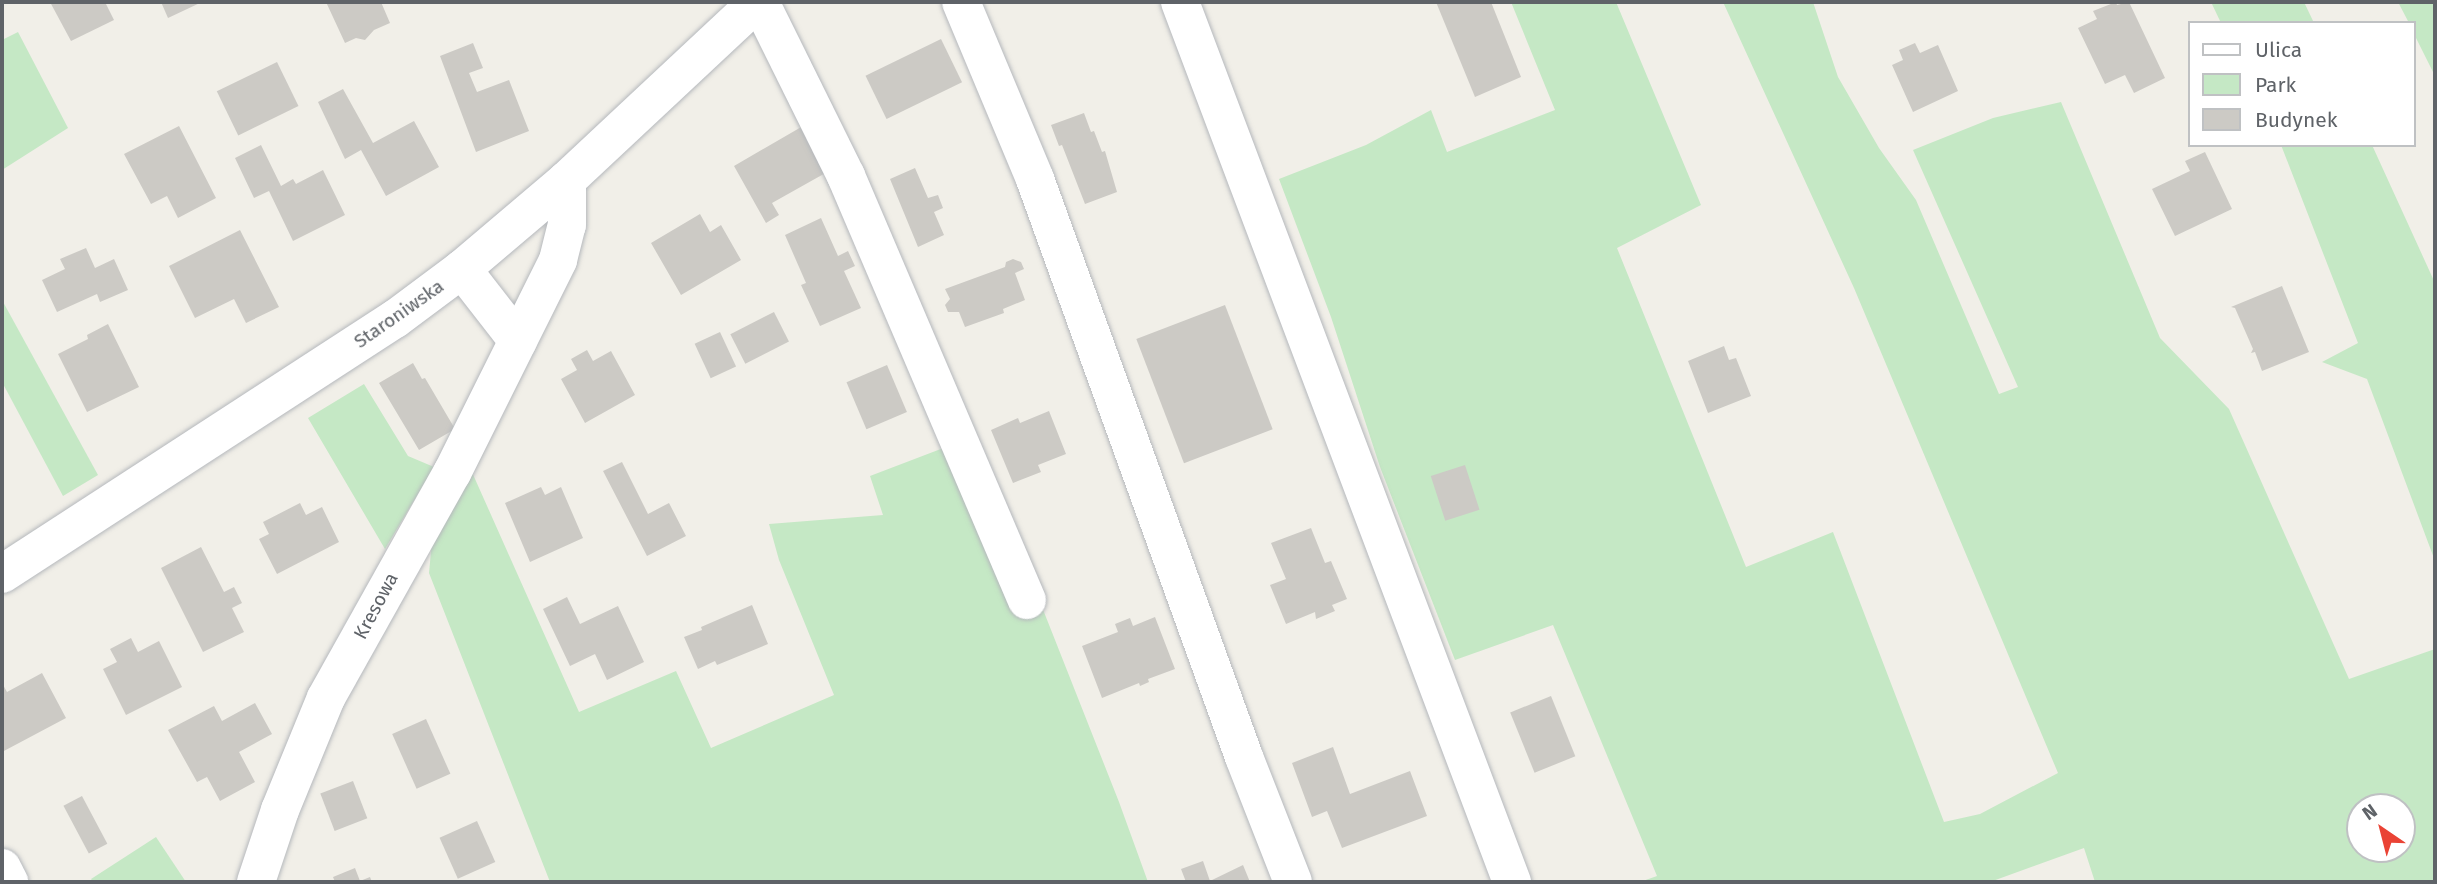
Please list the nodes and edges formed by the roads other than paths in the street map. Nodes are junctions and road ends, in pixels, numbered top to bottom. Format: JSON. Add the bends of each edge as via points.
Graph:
{"nodes":[{"id":1,"x":758,"y":2,"type":"edge"},
{"id":2,"x":961,"y":2,"type":"edge"},
{"id":3,"x":1180,"y":2,"type":"edge"},
{"id":4,"x":567,"y":180,"type":"junction"},
{"id":5,"x":462,"y":270,"type":"junction"},
{"id":6,"x":518,"y":341,"type":"junction"},
{"id":7,"x":2,"y":574,"type":"edge"},
{"id":8,"x":1027,"y":600,"type":"dead end"},
{"id":9,"x":2,"y":868,"type":"edge"},
{"id":10,"x":9,"y":882,"type":"edge"},
{"id":11,"x":256,"y":882,"type":"edge"},
{"id":12,"x":1293,"y":882,"type":"edge"},
{"id":13,"x":1512,"y":882,"type":"edge"}],
"edges":[{"from":1,"to":4,"type":"street","name":"Staroniwska"},
{"from":1,"to":8,"type":"street","via":[[846,176]]},
{"from":2,"to":12,"type":"street","via":[[1035,178]]},
{"from":3,"to":13,"type":"street"},
{"from":4,"to":5,"type":"street","name":"Staroniwska"},
{"from":4,"to":6,"type":"street","name":"Kresowa","via":[[567,225],[558,260]]},
{"from":5,"to":6,"type":"street"},
{"from":5,"to":7,"type":"street","name":"Staroniwska","via":[[396,319]]},
{"from":6,"to":11,"type":"street","name":"Kresowa","via":[[452,473],[326,698],[279,810]]},
{"from":9,"to":10,"type":"street"}]}
